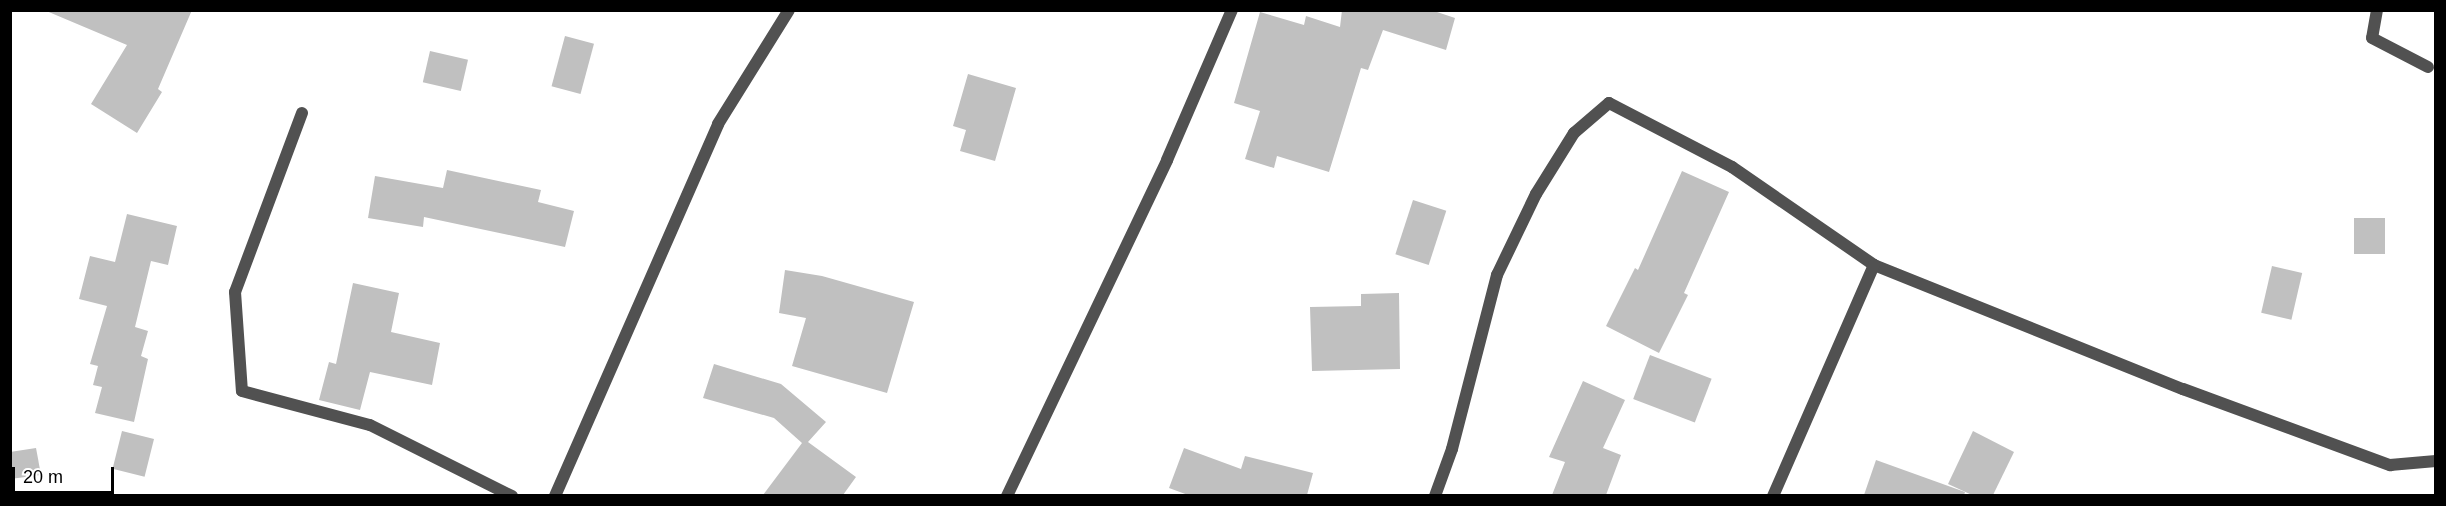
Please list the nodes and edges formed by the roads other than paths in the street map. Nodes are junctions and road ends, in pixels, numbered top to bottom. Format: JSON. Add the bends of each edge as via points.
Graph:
{"nodes":[{"id":1,"x":789,"y":10,"type":"edge"},
{"id":2,"x":1232,"y":10,"type":"edge"},
{"id":3,"x":2376,"y":10,"type":"edge"},
{"id":4,"x":2428,"y":67,"type":"dead end"},
{"id":5,"x":302,"y":113,"type":"dead end"},
{"id":6,"x":1874,"y":265,"type":"junction"},
{"id":7,"x":2436,"y":461,"type":"edge"},
{"id":8,"x":512,"y":495,"type":"edge"},
{"id":9,"x":555,"y":495,"type":"edge"},
{"id":10,"x":1007,"y":495,"type":"edge"},
{"id":11,"x":1435,"y":495,"type":"edge"},
{"id":12,"x":1773,"y":495,"type":"edge"}],
"edges":[{"from":1,"to":9,"type":"street","via":[[718,124]]},
{"from":2,"to":10,"type":"street","via":[[1167,160]]},
{"from":3,"to":4,"type":"street","via":[[2372,38]]},
{"from":5,"to":8,"type":"street","via":[[235,292],[242,391],[370,425]]},
{"from":6,"to":7,"type":"street","via":[[2183,389],[2390,465]]},
{"from":6,"to":11,"type":"street","via":[[1732,167],[1609,103],[1574,133],[1536,194],[1497,275],[1452,449]]},
{"from":6,"to":12,"type":"street"}]}
